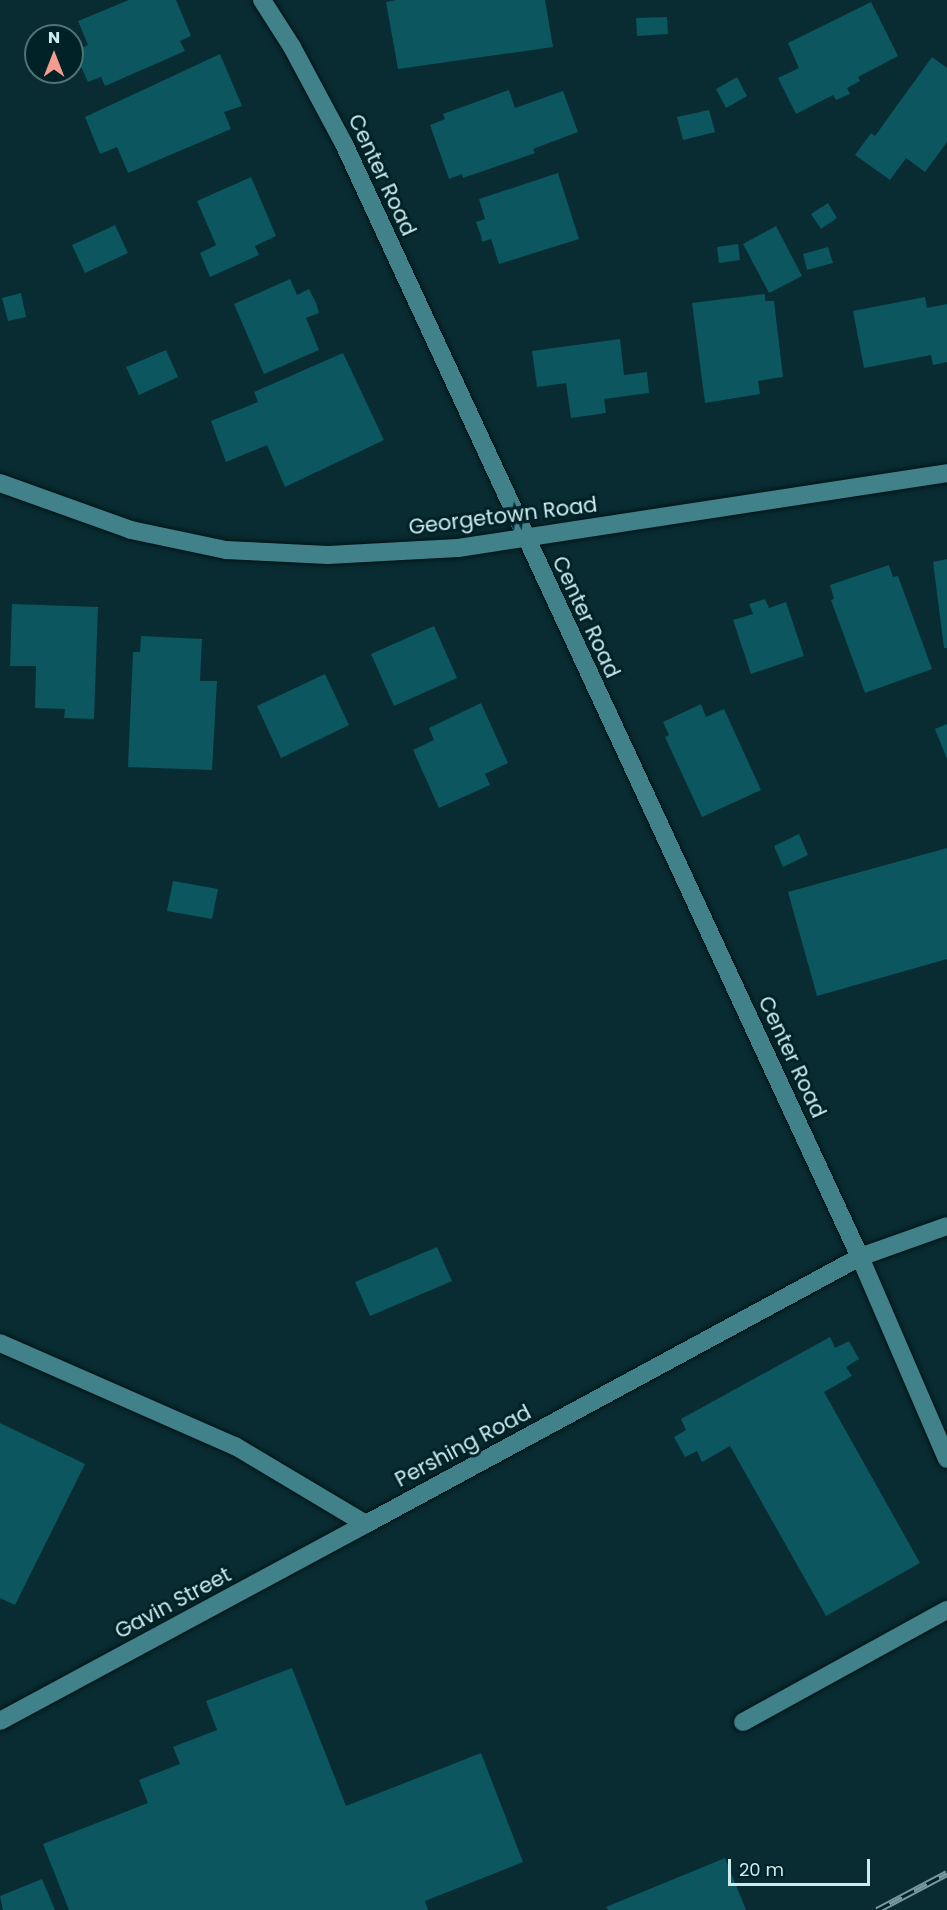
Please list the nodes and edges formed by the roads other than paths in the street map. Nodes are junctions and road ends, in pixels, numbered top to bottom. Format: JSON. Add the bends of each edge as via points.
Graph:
{"nodes":[{"id":1,"x":262,"y":0,"type":"edge"},
{"id":2,"x":947,"y":473,"type":"edge"},
{"id":3,"x":0,"y":483,"type":"edge"},
{"id":4,"x":525,"y":538,"type":"junction"},
{"id":5,"x":947,"y":1226,"type":"edge"},
{"id":6,"x":860,"y":1257,"type":"junction"},
{"id":7,"x":0,"y":1343,"type":"edge"},
{"id":8,"x":947,"y":1459,"type":"edge"},
{"id":9,"x":366,"y":1524,"type":"junction"},
{"id":10,"x":947,"y":1610,"type":"edge"},
{"id":11,"x":0,"y":1721,"type":"edge"},
{"id":12,"x":743,"y":1722,"type":"dead end"}],
"edges":[{"from":1,"to":4,"type":"street","name":"Center Road","via":[[344,144]]},
{"from":2,"to":4,"type":"street","name":"Georgetown Road"},
{"from":3,"to":4,"type":"street","name":"Georgetown Road","via":[[131,530],[226,550],[328,555],[458,548]]},
{"from":4,"to":6,"type":"street","name":"Center Road"},
{"from":5,"to":6,"type":"street","name":"Pershing Road"},
{"from":6,"to":8,"type":"street","name":"Center Road"},
{"from":6,"to":9,"type":"street","name":"Pershing Road"},
{"from":7,"to":9,"type":"street","via":[[236,1446]]},
{"from":9,"to":11,"type":"street","name":"Gavin Street"},
{"from":10,"to":12,"type":"street"}]}
